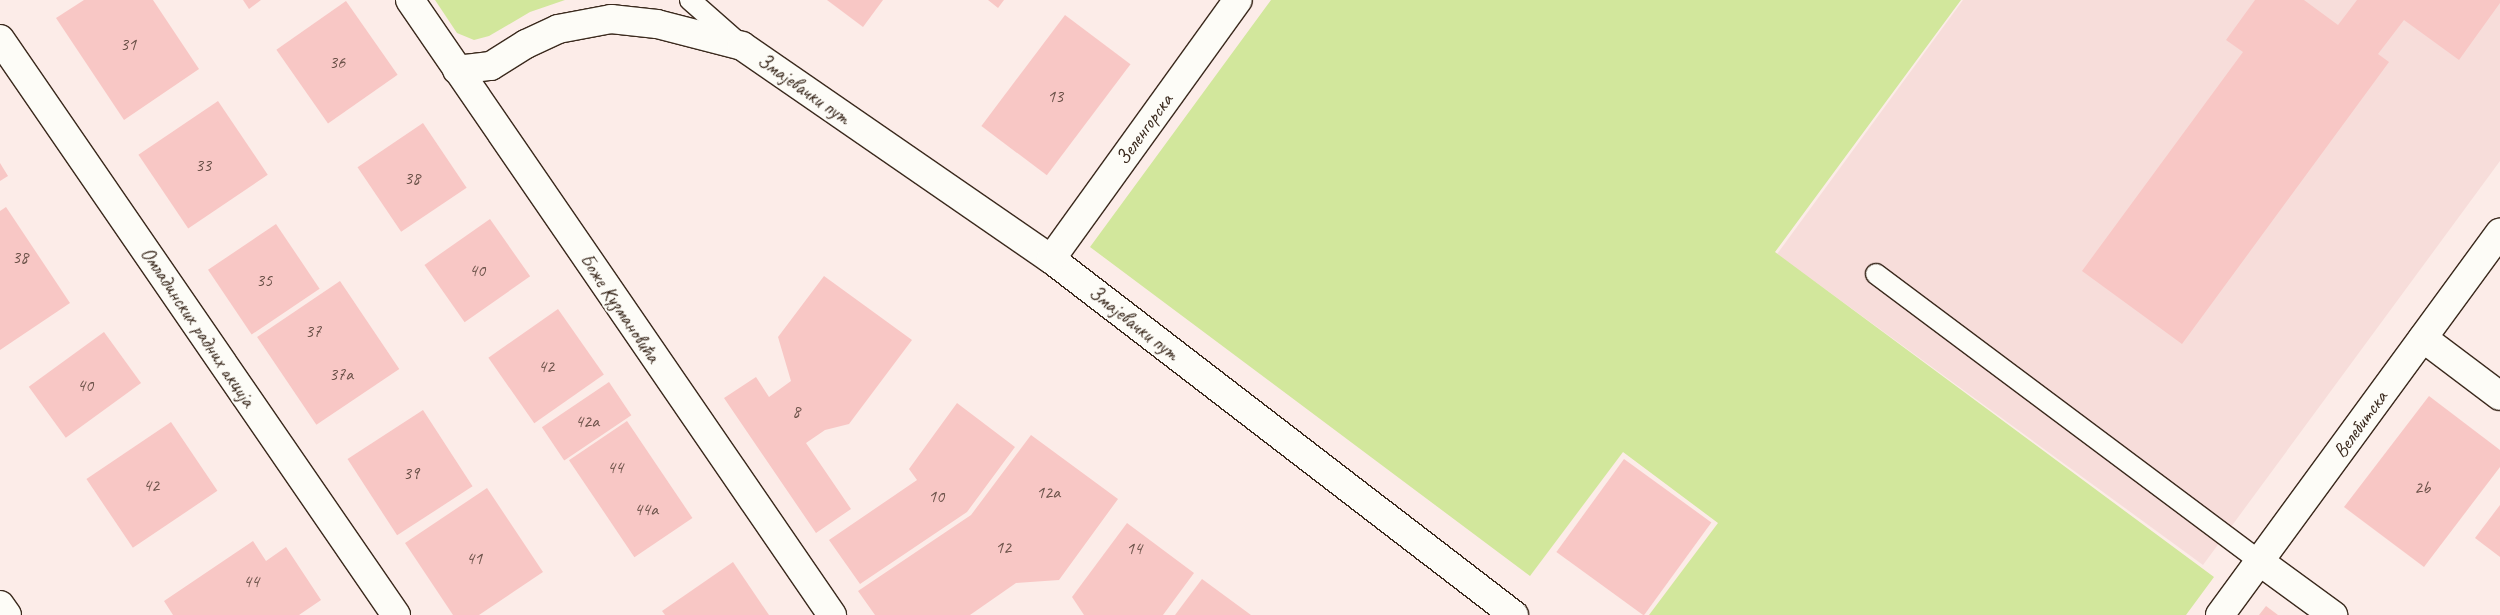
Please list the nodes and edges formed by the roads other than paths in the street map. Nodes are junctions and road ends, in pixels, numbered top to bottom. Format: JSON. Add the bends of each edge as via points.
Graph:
{"nodes":[{"id":1,"x":410,"y":0,"type":"edge"},
{"id":2,"x":690,"y":0,"type":"edge"},
{"id":3,"x":1238,"y":0,"type":"edge"},
{"id":4,"x":0,"y":39,"type":"edge"},
{"id":5,"x":742,"y":46,"type":"junction"},
{"id":6,"x":457,"y":70,"type":"junction"},
{"id":7,"x":2500,"y":233,"type":"edge"},
{"id":8,"x":1051,"y":259,"type":"junction"},
{"id":9,"x":1876,"y":274,"type":"dead end"},
{"id":10,"x":2422,"y":338,"type":"junction"},
{"id":11,"x":2500,"y":396,"type":"edge"},
{"id":12,"x":2259,"y":561,"type":"junction"},
{"id":13,"x":0,"y":605,"type":"edge"},
{"id":14,"x":7,"y":615,"type":"edge"},
{"id":15,"x":396,"y":615,"type":"edge"},
{"id":16,"x":832,"y":615,"type":"edge"},
{"id":17,"x":1514,"y":615,"type":"edge"},
{"id":18,"x":2220,"y":615,"type":"edge"},
{"id":19,"x":2333,"y":615,"type":"edge"}],
"edges":[{"from":1,"to":6,"type":"street","name":"Боже Кузмановића"},
{"from":2,"to":5,"type":"lane","name":"Змајевачки пут"},
{"from":3,"to":8,"type":"street","name":"Зеленгорска"},
{"from":4,"to":15,"type":"street","name":"Омладинских радних акција"},
{"from":5,"to":6,"type":"street","name":"Змајевачки пут","via":[[658,24],[612,20],[558,29],[491,66]]},
{"from":5,"to":8,"type":"street","name":"Змајевачки пут"},
{"from":6,"to":16,"type":"street","name":"Боже Кузмановића"},
{"from":7,"to":10,"type":"street","name":"Велебитска"},
{"from":8,"to":17,"type":"street","name":"Змајевачки пут"},
{"from":9,"to":12,"type":"lane"},
{"from":10,"to":11,"type":"street"},
{"from":10,"to":12,"type":"street","name":"Велебитска"},
{"from":12,"to":18,"type":"street","name":"Велебитска"},
{"from":12,"to":19,"type":"street"},
{"from":13,"to":14,"type":"street"}]}
